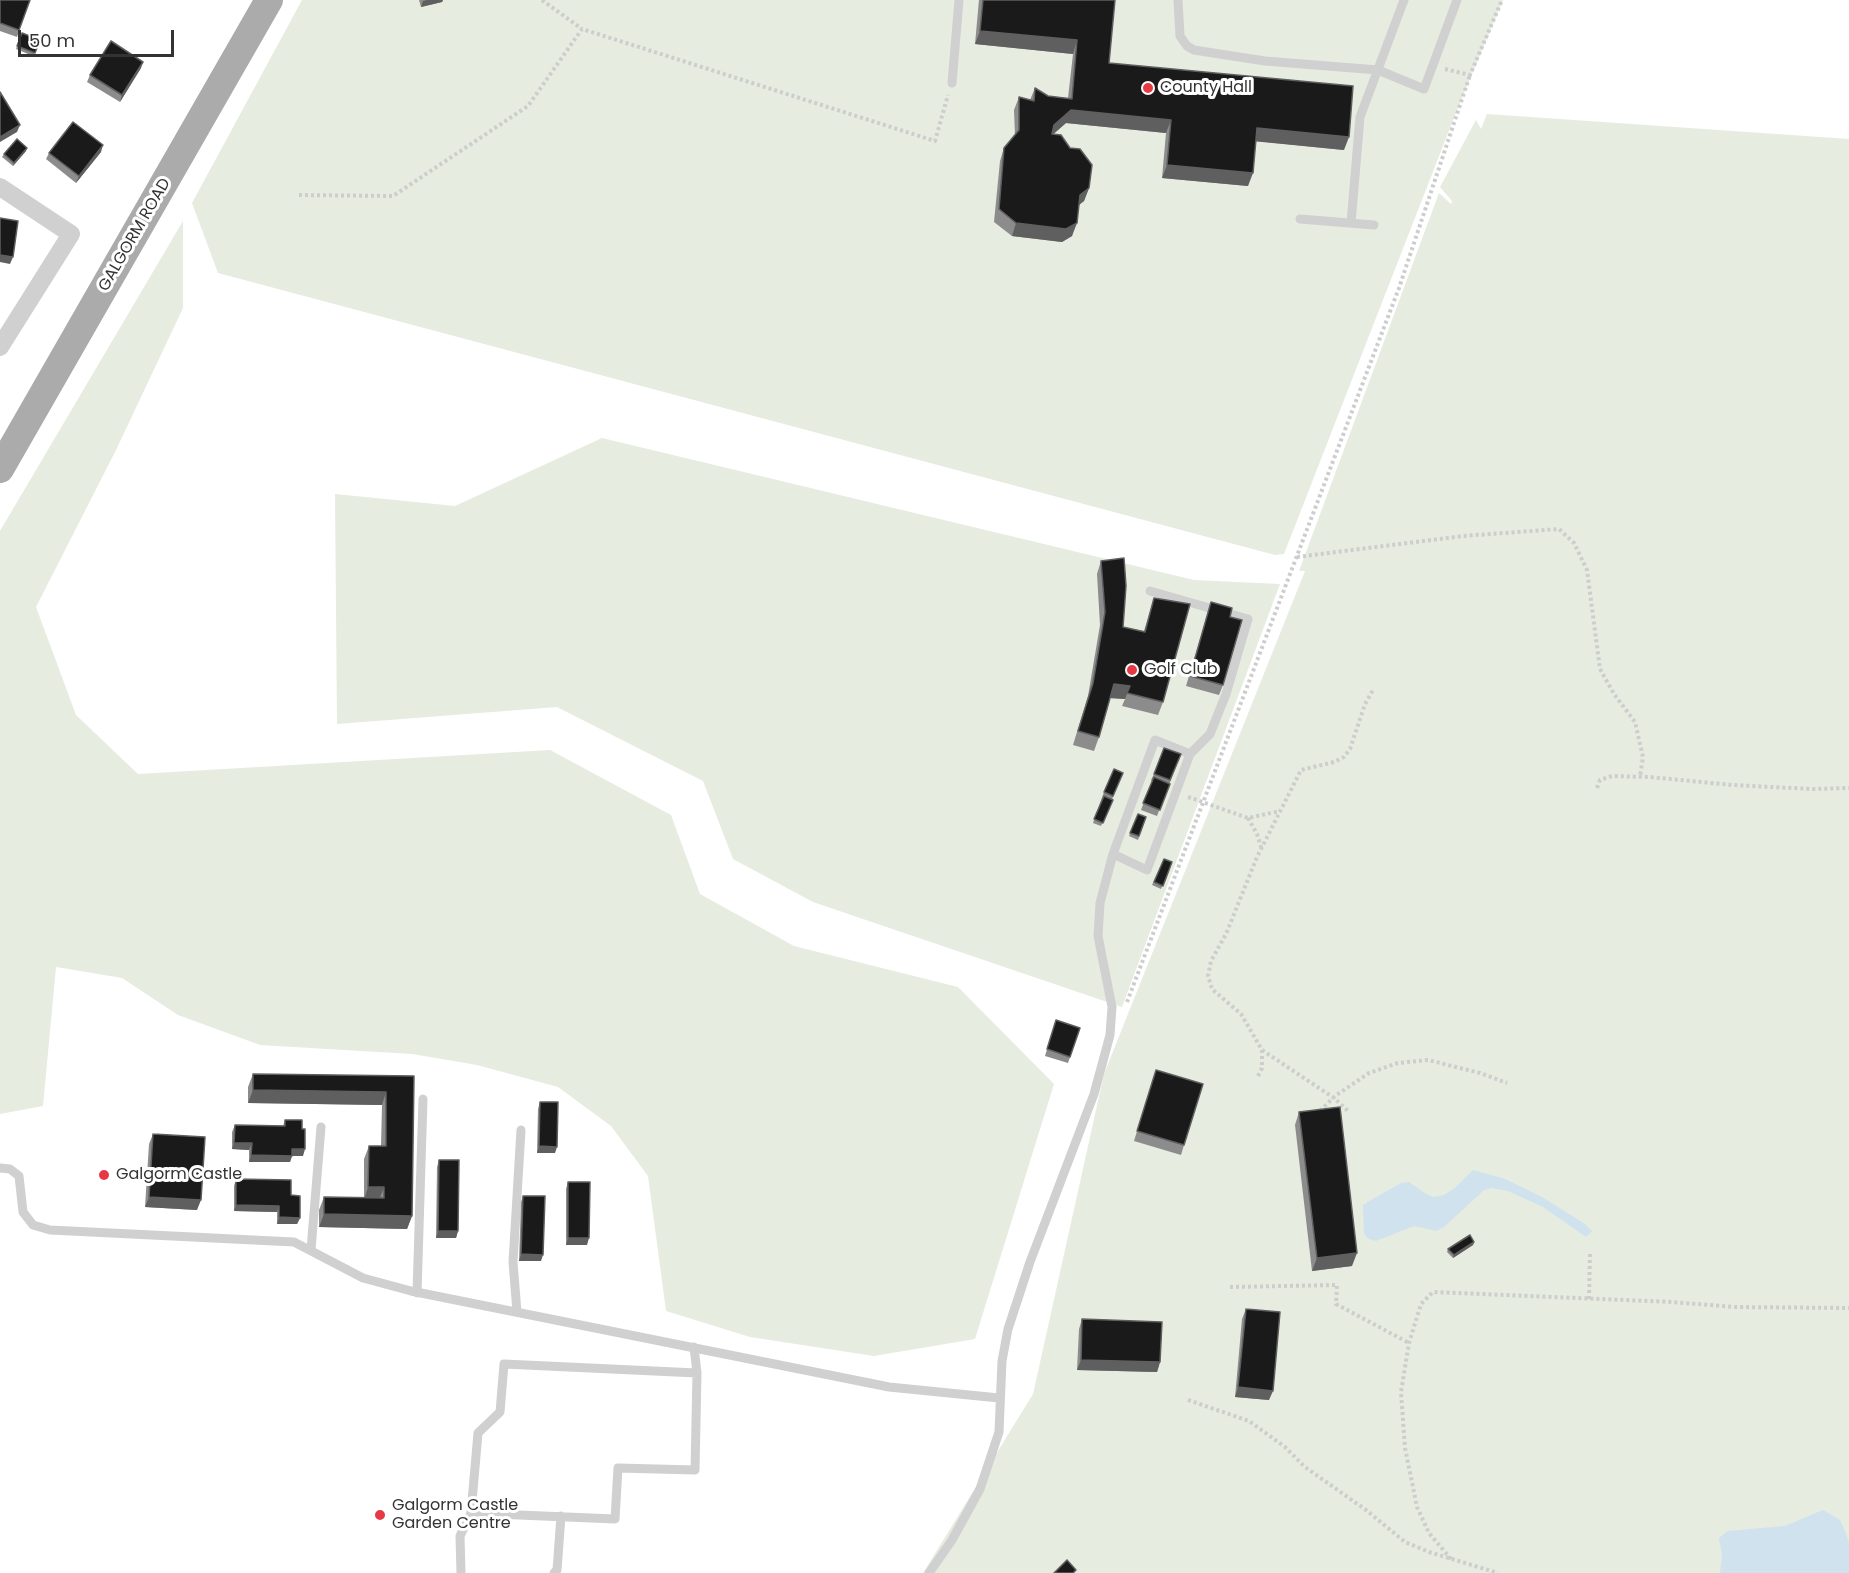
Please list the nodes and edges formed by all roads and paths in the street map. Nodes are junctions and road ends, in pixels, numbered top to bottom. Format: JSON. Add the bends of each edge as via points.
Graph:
{"nodes":[{"id":1,"x":269,"y":0,"type":"edge"},
{"id":2,"x":542,"y":0,"type":"edge"},
{"id":3,"x":959,"y":0,"type":"edge"},
{"id":4,"x":1178,"y":0,"type":"edge"},
{"id":5,"x":1404,"y":0,"type":"edge"},
{"id":6,"x":1457,"y":0,"type":"edge"},
{"id":7,"x":1502,"y":0,"type":"edge"},
{"id":8,"x":582,"y":29,"type":"junction"},
{"id":9,"x":1432,"y":66,"type":"junction"},
{"id":10,"x":1378,"y":70,"type":"junction"},
{"id":11,"x":1470,"y":75,"type":"junction"},
{"id":12,"x":952,"y":82,"type":"joint"},
{"id":13,"x":0,"y":187,"type":"edge"},
{"id":14,"x":300,"y":195,"type":"dead end"},
{"id":15,"x":1300,"y":219,"type":"dead end"},
{"id":16,"x":1350,"y":223,"type":"junction"},
{"id":17,"x":1374,"y":225,"type":"dead end"},
{"id":18,"x":0,"y":347,"type":"edge"},
{"id":19,"x":0,"y":469,"type":"edge"},
{"id":20,"x":1296,"y":557,"type":"junction"},
{"id":21,"x":1150,"y":591,"type":"dead end"},
{"id":22,"x":1373,"y":690,"type":"dead end"},
{"id":23,"x":1190,"y":754,"type":"junction"},
{"id":24,"x":1640,"y":777,"type":"junction"},
{"id":25,"x":1597,"y":788,"type":"dead end"},
{"id":26,"x":1849,"y":788,"type":"edge"},
{"id":27,"x":1176,"y":792,"type":"junction"},
{"id":28,"x":1202,"y":803,"type":"junction"},
{"id":29,"x":1280,"y":811,"type":"junction"},
{"id":30,"x":1248,"y":818,"type":"junction"},
{"id":31,"x":1262,"y":848,"type":"junction"},
{"id":32,"x":1113,"y":855,"type":"junction"},
{"id":33,"x":1110,"y":1035,"type":"junction"},
{"id":34,"x":1262,"y":1050,"type":"junction"},
{"id":35,"x":1258,"y":1076,"type":"dead end"},
{"id":36,"x":1507,"y":1083,"type":"dead end"},
{"id":37,"x":1334,"y":1098,"type":"junction"},
{"id":38,"x":423,"y":1099,"type":"dead end"},
{"id":39,"x":1348,"y":1111,"type":"dead end"},
{"id":40,"x":1315,"y":1116,"type":"edge"},
{"id":41,"x":321,"y":1127,"type":"dead end"},
{"id":42,"x":521,"y":1130,"type":"dead end"},
{"id":43,"x":0,"y":1168,"type":"edge"},
{"id":44,"x":311,"y":1250,"type":"junction"},
{"id":45,"x":1590,"y":1253,"type":"dead end"},
{"id":46,"x":1230,"y":1287,"type":"dead end"},
{"id":47,"x":417,"y":1293,"type":"junction"},
{"id":48,"x":1589,"y":1299,"type":"junction"},
{"id":49,"x":1849,"y":1308,"type":"edge"},
{"id":50,"x":517,"y":1312,"type":"junction"},
{"id":51,"x":1409,"y":1343,"type":"junction"},
{"id":52,"x":694,"y":1347,"type":"junction"},
{"id":53,"x":697,"y":1374,"type":"junction"},
{"id":54,"x":999,"y":1398,"type":"junction"},
{"id":55,"x":1188,"y":1400,"type":"dead end"},
{"id":56,"x":471,"y":1513,"type":"junction"},
{"id":57,"x":561,"y":1516,"type":"junction"},
{"id":58,"x":1450,"y":1559,"type":"junction"},
{"id":59,"x":460,"y":1573,"type":"edge"},
{"id":60,"x":554,"y":1573,"type":"edge"},
{"id":61,"x":929,"y":1573,"type":"edge"},
{"id":62,"x":1498,"y":1573,"type":"edge"}],
"edges":[{"from":1,"to":19,"type":"main road","name":"GALGORM ROAD"},
{"from":2,"to":8,"type":"path"},
{"from":3,"to":12,"type":"lane"},
{"from":4,"to":10,"type":"lane","via":[[1180,36],[1194,50],[1265,61]]},
{"from":5,"to":10,"type":"lane"},
{"from":6,"to":9,"type":"lane"},
{"from":7,"to":11,"type":"path"},
{"from":8,"to":12,"type":"path","via":[[935,141]]},
{"from":8,"to":14,"type":"path","via":[[528,106],[393,196]]},
{"from":9,"to":10,"type":"lane","via":[[1424,89]]},
{"from":9,"to":11,"type":"path"},
{"from":10,"to":16,"type":"lane","via":[[1360,117]]},
{"from":11,"to":20,"type":"path","via":[[1399,288]]},
{"from":13,"to":18,"type":"street","via":[[71,234]]},
{"from":15,"to":16,"type":"lane"},
{"from":16,"to":17,"type":"lane"},
{"from":20,"to":24,"type":"path","via":[[1463,536],[1559,529],[1574,543],[1587,570],[1600,669],[1635,722],[1643,757]]},
{"from":20,"to":28,"type":"path"},
{"from":21,"to":23,"type":"lane","via":[[1248,619],[1210,734]]},
{"from":22,"to":29,"type":"path","via":[[1344,757],[1301,770]]},
{"from":23,"to":27,"type":"lane"},
{"from":23,"to":32,"type":"lane","via":[[1155,740]]},
{"from":24,"to":25,"type":"path","via":[[1612,776],[1600,780]]},
{"from":24,"to":26,"type":"path","via":[[1732,785]]},
{"from":27,"to":28,"type":"path"},
{"from":27,"to":32,"type":"lane","via":[[1147,870]]},
{"from":28,"to":30,"type":"path"},
{"from":28,"to":33,"type":"path","via":[[1117,1028]]},
{"from":29,"to":30,"type":"path"},
{"from":29,"to":31,"type":"path"},
{"from":30,"to":31,"type":"path"},
{"from":31,"to":34,"type":"path","via":[[1211,961],[1208,976],[1212,990],[1241,1014]]},
{"from":32,"to":33,"type":"lane","via":[[1100,903],[1098,936],[1112,1007]]},
{"from":33,"to":54,"type":"lane","via":[[1094,1094],[1029,1262],[1008,1329]]},
{"from":34,"to":35,"type":"path"},
{"from":34,"to":37,"type":"path"},
{"from":36,"to":37,"type":"path","via":[[1480,1072],[1428,1060],[1398,1063],[1369,1073]]},
{"from":37,"to":39,"type":"path"},
{"from":37,"to":40,"type":"path"},
{"from":38,"to":47,"type":"lane"},
{"from":41,"to":44,"type":"lane"},
{"from":42,"to":50,"type":"lane","via":[[513,1262]]},
{"from":43,"to":44,"type":"lane","via":[[19,1176],[23,1212],[33,1225],[50,1230],[294,1242]]},
{"from":44,"to":47,"type":"lane","via":[[363,1278]]},
{"from":45,"to":48,"type":"path"},
{"from":46,"to":51,"type":"path","via":[[1337,1285],[1336,1304]]},
{"from":47,"to":50,"type":"lane"},
{"from":48,"to":49,"type":"path"},
{"from":48,"to":51,"type":"path","via":[[1433,1292],[1421,1304]]},
{"from":50,"to":52,"type":"lane"},
{"from":51,"to":58,"type":"path","via":[[1401,1392],[1405,1448],[1417,1507],[1429,1533]]},
{"from":52,"to":53,"type":"lane"},
{"from":52,"to":54,"type":"lane","via":[[889,1387]]},
{"from":53,"to":56,"type":"lane","via":[[504,1364],[500,1412],[478,1433]]},
{"from":53,"to":57,"type":"lane","via":[[695,1470],[618,1468],[615,1518]]},
{"from":54,"to":61,"type":"lane","via":[[999,1432],[980,1489]]},
{"from":55,"to":58,"type":"path","via":[[1249,1420],[1405,1542]]},
{"from":56,"to":57,"type":"lane"},
{"from":56,"to":59,"type":"lane","via":[[460,1536]]},
{"from":57,"to":60,"type":"lane"},
{"from":58,"to":62,"type":"path"}]}
